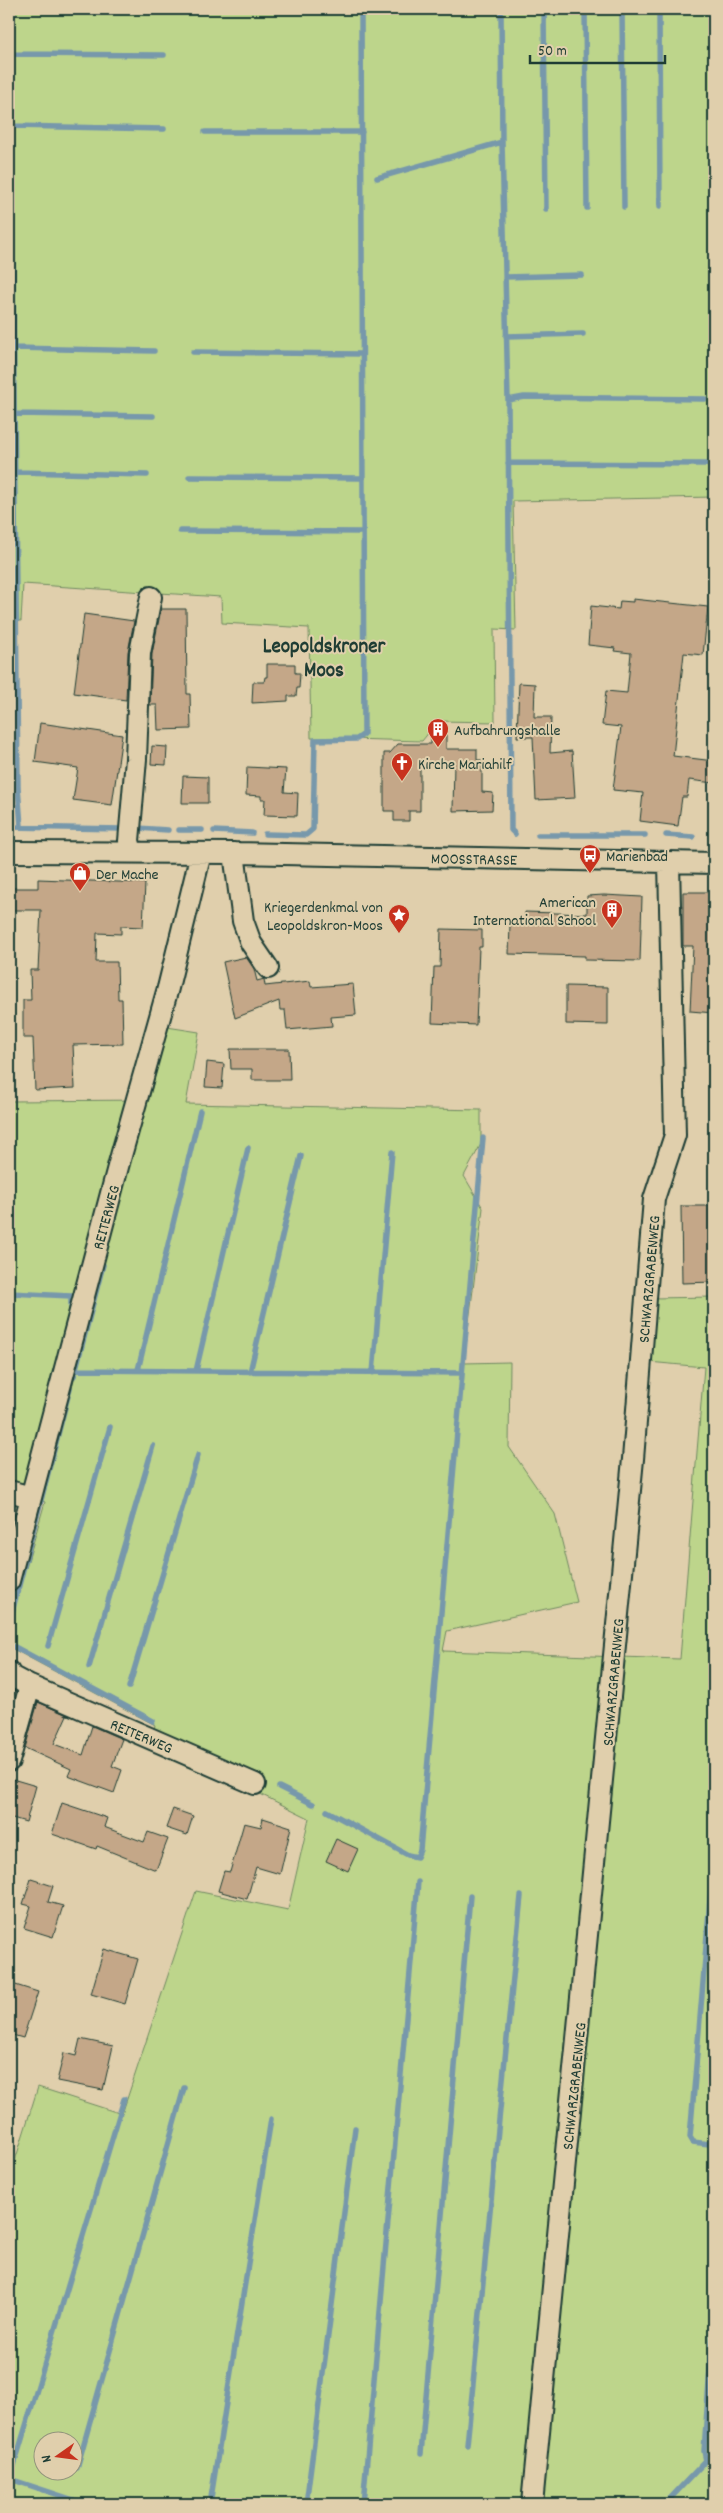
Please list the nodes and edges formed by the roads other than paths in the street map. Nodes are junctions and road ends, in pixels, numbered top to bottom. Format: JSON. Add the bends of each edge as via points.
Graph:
{"nodes":[{"id":1,"x":151,"y":597,"type":"dead end"},
{"id":2,"x":9,"y":852,"type":"edge"},
{"id":3,"x":132,"y":852,"type":"junction"},
{"id":4,"x":201,"y":853,"type":"junction"},
{"id":5,"x":234,"y":853,"type":"junction"},
{"id":6,"x":669,"y":862,"type":"junction"},
{"id":7,"x":714,"y":863,"type":"edge"},
{"id":8,"x":268,"y":968,"type":"dead end"},
{"id":9,"x":9,"y":1491,"type":"edge"},
{"id":10,"x":31,"y":1497,"type":"junction"},
{"id":11,"x":9,"y":1581,"type":"edge"},
{"id":12,"x":9,"y":1672,"type":"edge"},
{"id":13,"x":30,"y":1686,"type":"junction"},
{"id":14,"x":9,"y":1761,"type":"edge"},
{"id":15,"x":255,"y":1784,"type":"dead end"},
{"id":16,"x":532,"y":2504,"type":"edge"}],
"edges":[{"from":1,"to":3,"type":"street","via":[[140,653]]},
{"from":2,"to":3,"type":"street","name":"MOOSSTRASSE"},
{"from":3,"to":4,"type":"street","name":"MOOSSTRASSE"},
{"from":4,"to":5,"type":"street","name":"MOOSSTRASSE"},
{"from":4,"to":10,"type":"street","name":"REITERWEG","via":[[168,988]]},
{"from":5,"to":6,"type":"street","name":"MOOSSTRASSE"},
{"from":5,"to":8,"type":"street","via":[[243,921],[251,943]]},
{"from":6,"to":7,"type":"street","name":"MOOSSTRASSE"},
{"from":6,"to":16,"type":"street","name":"SCHWARZGRABENWEG","via":[[675,1135],[654,1199],[632,1468]]},
{"from":9,"to":10,"type":"street"},
{"from":10,"to":11,"type":"street","name":"REITERWEG"},
{"from":12,"to":13,"type":"street","name":"REITERWEG"},
{"from":13,"to":14,"type":"street"},
{"from":13,"to":15,"type":"street","name":"REITERWEG"}]}
